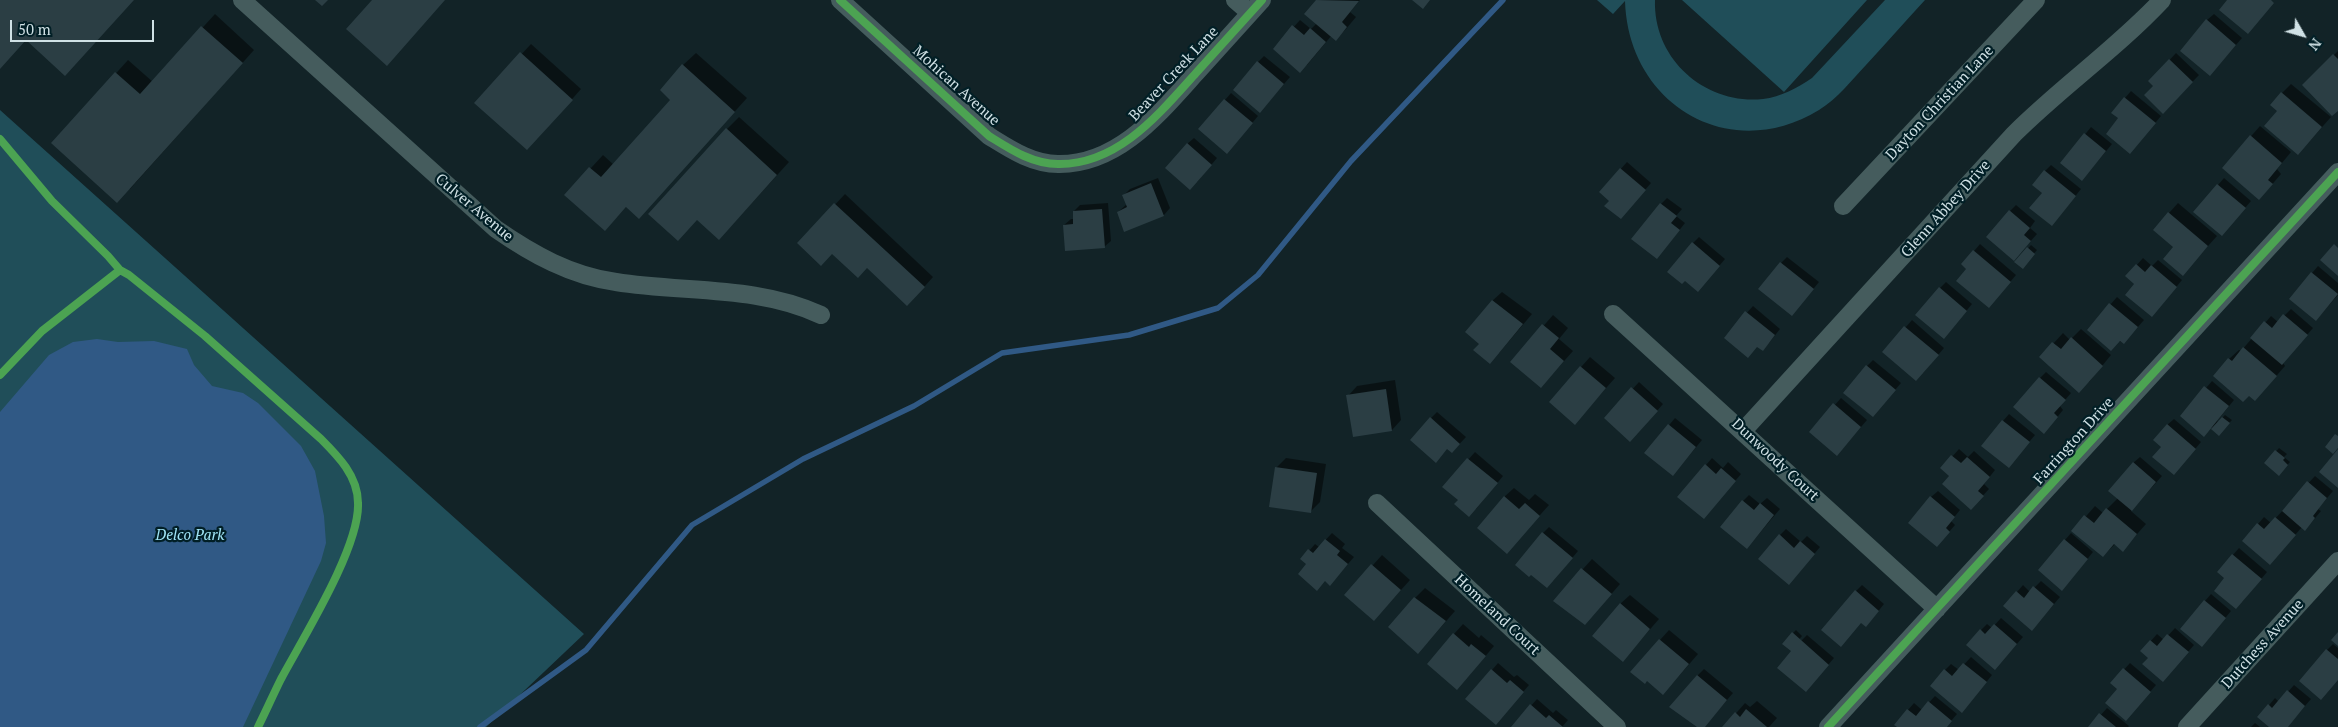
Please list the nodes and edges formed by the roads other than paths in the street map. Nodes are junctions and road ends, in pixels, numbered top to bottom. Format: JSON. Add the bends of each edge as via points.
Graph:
{"nodes":[{"id":1,"x":242,"y":0,"type":"edge"},
{"id":2,"x":840,"y":0,"type":"edge"},
{"id":3,"x":1235,"y":0,"type":"edge"},
{"id":4,"x":2036,"y":0,"type":"edge"},
{"id":5,"x":2162,"y":0,"type":"edge"},
{"id":6,"x":1256,"y":6,"type":"edge"},
{"id":7,"x":1068,"y":164,"type":"joint"},
{"id":8,"x":2338,"y":172,"type":"edge"},
{"id":9,"x":1843,"y":206,"type":"dead end"},
{"id":10,"x":1613,"y":314,"type":"dead end"},
{"id":11,"x":821,"y":315,"type":"dead end"},
{"id":12,"x":1743,"y":431,"type":"junction"},
{"id":13,"x":1377,"y":503,"type":"dead end"},
{"id":14,"x":2338,"y":561,"type":"edge"},
{"id":15,"x":1937,"y":609,"type":"junction"},
{"id":16,"x":1618,"y":727,"type":"edge"},
{"id":17,"x":1828,"y":727,"type":"edge"},
{"id":18,"x":2187,"y":727,"type":"edge"}],
"edges":[{"from":1,"to":11,"type":"street","name":"Culver Avenue","via":[[496,229],[550,263],[615,282],[658,288],[726,291],[782,301]]},
{"from":2,"to":7,"type":"street","name":"Mohican Avenue","via":[[989,136],[1039,162]]},
{"from":3,"to":6,"type":"street"},
{"from":4,"to":9,"type":"street","name":"Dayton Christian Lane"},
{"from":5,"to":12,"type":"street","name":"Glenn Abbey Drive","via":[[2014,134]]},
{"from":6,"to":7,"type":"street","name":"Beaver Creek Lane","via":[[1158,115],[1132,138],[1114,150]]},
{"from":8,"to":15,"type":"street","name":"Farrington Drive"},
{"from":10,"to":12,"type":"street","name":"Dunwoody Court"},
{"from":12,"to":15,"type":"street","name":"Dunwoody Court"},
{"from":13,"to":16,"type":"street","name":"Homeland Court"},
{"from":14,"to":18,"type":"street","name":"Dutchess Avenue"},
{"from":15,"to":17,"type":"street","name":"Farrington Drive"}]}
